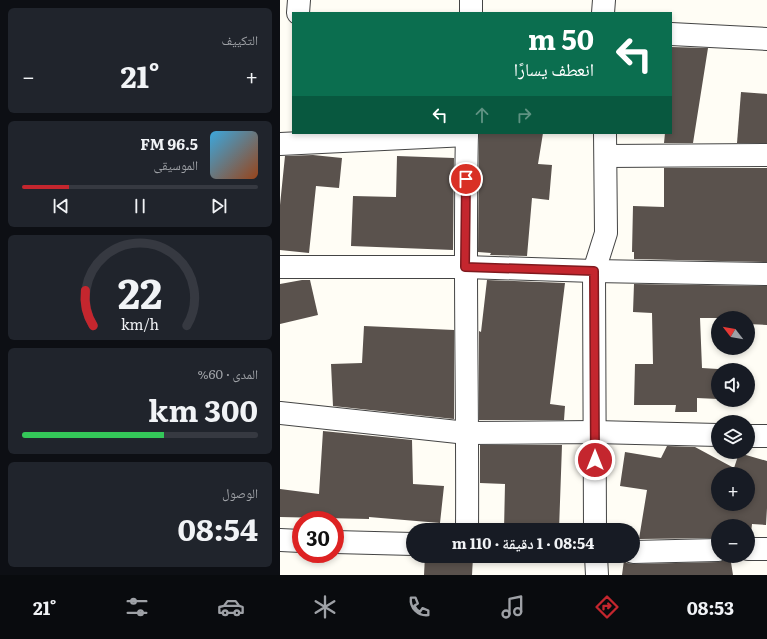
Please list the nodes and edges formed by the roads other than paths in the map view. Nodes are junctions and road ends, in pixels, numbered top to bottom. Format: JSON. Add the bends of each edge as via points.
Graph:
{"nodes":[{"id":1,"x":299,"y":0,"type":"edge"},
{"id":2,"x":471,"y":0,"type":"edge"},
{"id":3,"x":604,"y":0,"type":"edge"},
{"id":4,"x":298,"y":12,"type":"edge"},
{"id":5,"x":471,"y":12,"type":"edge"},
{"id":6,"x":603,"y":12,"type":"edge"},
{"id":7,"x":672,"y":34,"type":"edge"},
{"id":8,"x":767,"y":39,"type":"edge"},
{"id":9,"x":467,"y":134,"type":"edge"},
{"id":10,"x":605,"y":134,"type":"edge"},
{"id":11,"x":290,"y":141,"type":"edge"},
{"id":12,"x":767,"y":155,"type":"edge"},
{"id":13,"x":606,"y":156,"type":"junction"},
{"id":14,"x":280,"y":267,"type":"edge"},
{"id":15,"x":465,"y":267,"type":"junction"},
{"id":16,"x":594,"y":271,"type":"junction"},
{"id":17,"x":767,"y":274,"type":"edge"},
{"id":18,"x":280,"y":414,"type":"edge"},
{"id":19,"x":595,"y":432,"type":"junction"},
{"id":20,"x":467,"y":433,"type":"junction"},
{"id":21,"x":711,"y":435,"type":"edge"},
{"id":22,"x":755,"y":436,"type":"edge"},
{"id":23,"x":767,"y":436,"type":"edge"},
{"id":24,"x":467,"y":523,"type":"edge"},
{"id":25,"x":596,"y":523,"type":"edge"},
{"id":26,"x":280,"y":540,"type":"edge"},
{"id":27,"x":292,"y":541,"type":"edge"},
{"id":28,"x":344,"y":542,"type":"edge"},
{"id":29,"x":406,"y":544,"type":"edge"},
{"id":30,"x":755,"y":549,"type":"edge"},
{"id":31,"x":767,"y":549,"type":"edge"},
{"id":32,"x":711,"y":550,"type":"edge"},
{"id":33,"x":640,"y":552,"type":"edge"},
{"id":34,"x":596,"y":563,"type":"edge"},
{"id":35,"x":597,"y":575,"type":"edge"}],
"edges":[{"from":1,"to":4,"type":"street"},
{"from":2,"to":5,"type":"street"},
{"from":3,"to":6,"type":"street"},
{"from":7,"to":8,"type":"street"},
{"from":9,"to":11,"type":"street"},
{"from":9,"to":15,"type":"street"},
{"from":10,"to":13,"type":"street"},
{"from":12,"to":13,"type":"street"},
{"from":13,"to":16,"type":"street","via":[[606,233]]},
{"from":14,"to":15,"type":"street"},
{"from":15,"to":16,"type":"street"},
{"from":15,"to":20,"type":"street"},
{"from":16,"to":17,"type":"street"},
{"from":16,"to":19,"type":"street"},
{"from":18,"to":20,"type":"street"},
{"from":19,"to":20,"type":"street"},
{"from":19,"to":21,"type":"street"},
{"from":19,"to":25,"type":"street"},
{"from":20,"to":24,"type":"street"},
{"from":22,"to":23,"type":"street"},
{"from":26,"to":27,"type":"street"},
{"from":28,"to":29,"type":"street"},
{"from":30,"to":31,"type":"street"},
{"from":32,"to":33,"type":"street"},
{"from":34,"to":35,"type":"street"}]}
